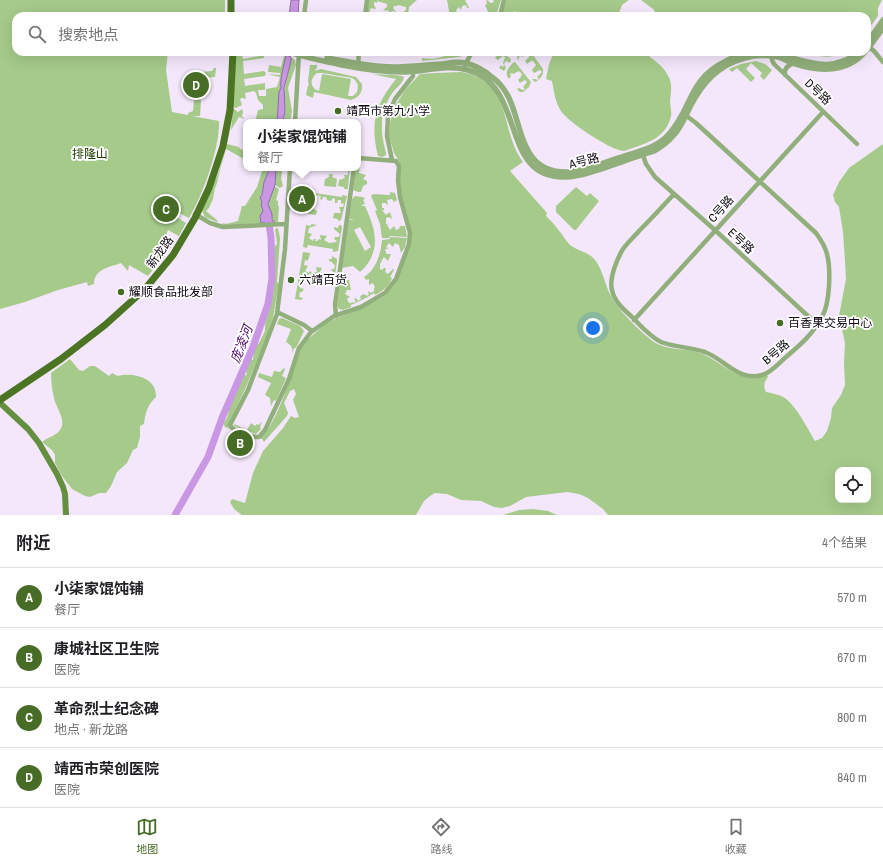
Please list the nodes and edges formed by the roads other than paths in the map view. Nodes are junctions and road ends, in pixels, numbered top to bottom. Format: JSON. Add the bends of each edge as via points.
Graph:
{"nodes":[{"id":1,"x":230,"y":0,"type":"edge"},
{"id":2,"x":306,"y":0,"type":"edge"},
{"id":3,"x":367,"y":0,"type":"edge"},
{"id":4,"x":504,"y":0,"type":"edge"},
{"id":5,"x":230,"y":12,"type":"edge"},
{"id":6,"x":304,"y":12,"type":"edge"},
{"id":7,"x":366,"y":12,"type":"edge"},
{"id":8,"x":501,"y":12,"type":"edge"},
{"id":9,"x":883,"y":20,"type":"edge"},
{"id":10,"x":883,"y":28,"type":"edge"},
{"id":11,"x":871,"y":41,"type":"edge"},
{"id":12,"x":871,"y":43,"type":"edge"},
{"id":13,"x":871,"y":52,"type":"edge"},
{"id":14,"x":232,"y":56,"type":"edge"},
{"id":15,"x":299,"y":56,"type":"edge"},
{"id":16,"x":313,"y":56,"type":"edge"},
{"id":17,"x":359,"y":56,"type":"edge"},
{"id":18,"x":470,"y":56,"type":"edge"},
{"id":19,"x":737,"y":56,"type":"edge"},
{"id":20,"x":758,"y":56,"type":"edge"},
{"id":21,"x":771,"y":56,"type":"edge"},
{"id":22,"x":777,"y":56,"type":"edge"},
{"id":23,"x":783,"y":56,"type":"edge"},
{"id":24,"x":854,"y":56,"type":"edge"},
{"id":25,"x":860,"y":56,"type":"edge"},
{"id":26,"x":883,"y":62,"type":"edge"},
{"id":27,"x":794,"y":63,"type":"junction"},
{"id":28,"x":358,"y":65,"type":"junction"},
{"id":29,"x":464,"y":66,"type":"junction"},
{"id":30,"x":413,"y":68,"type":"junction"},
{"id":31,"x":785,"y":75,"type":"junction"},
{"id":32,"x":824,"y":112,"type":"junction"},
{"id":33,"x":684,"y":114,"type":"junction"},
{"id":34,"x":295,"y":119,"type":"edge"},
{"id":35,"x":857,"y":144,"type":"dead end"},
{"id":36,"x":642,"y":152,"type":"junction"},
{"id":37,"x":361,"y":158,"type":"edge"},
{"id":38,"x":392,"y":160,"type":"junction"},
{"id":39,"x":290,"y":171,"type":"edge"},
{"id":40,"x":354,"y":171,"type":"edge"},
{"id":41,"x":760,"y":182,"type":"junction"},
{"id":42,"x":674,"y":194,"type":"junction"},
{"id":43,"x":196,"y":214,"type":"junction"},
{"id":44,"x":285,"y":224,"type":"junction"},
{"id":45,"x":716,"y":230,"type":"junction"},
{"id":46,"x":277,"y":312,"type":"junction"},
{"id":47,"x":336,"y":316,"type":"junction"},
{"id":48,"x":634,"y":320,"type":"junction"},
{"id":49,"x":819,"y":322,"type":"junction"},
{"id":50,"x":312,"y":331,"type":"junction"},
{"id":51,"x":0,"y":400,"type":"edge"},
{"id":52,"x":0,"y":403,"type":"edge"},
{"id":53,"x":66,"y":515,"type":"edge"}],
"edges":[{"from":1,"to":5,"type":"main road"},
{"from":2,"to":6,"type":"street"},
{"from":3,"to":7,"type":"street"},
{"from":4,"to":8,"type":"street"},
{"from":9,"to":11,"type":"street","name":"A号路"},
{"from":10,"to":12,"type":"street","name":"A号路"},
{"from":13,"to":26,"type":"street"},
{"from":14,"to":43,"type":"main road","name":"新龙路","via":[[231,99],[226,133],[209,188]]},
{"from":15,"to":34,"type":"street"},
{"from":16,"to":28,"type":"street","name":"A号路"},
{"from":17,"to":28,"type":"street"},
{"from":18,"to":29,"type":"street"},
{"from":19,"to":33,"type":"street","name":"A号路","via":[[708,71],[696,88]]},
{"from":20,"to":33,"type":"street","name":"A号路","via":[[745,58],[719,69],[703,84]]},
{"from":21,"to":31,"type":"street","name":"D号路","via":[[774,64]]},
{"from":22,"to":27,"type":"street","name":"A号路"},
{"from":23,"to":24,"type":"street","name":"A号路","via":[[828,65],[844,62]]},
{"from":25,"to":27,"type":"street","name":"A号路","via":[[840,68],[821,70]]},
{"from":27,"to":31,"type":"street","via":[[785,71]]},
{"from":28,"to":30,"type":"street","name":"A号路"},
{"from":29,"to":30,"type":"street","name":"A号路","via":[[448,63]]},
{"from":29,"to":36,"type":"street","name":"A号路","via":[[474,66],[488,73],[502,87],[509,98],[526,149],[543,166],[560,172],[576,171]]},
{"from":30,"to":38,"type":"street","via":[[411,79],[392,103],[388,116],[386,136]]},
{"from":31,"to":32,"type":"street","name":"D号路"},
{"from":32,"to":35,"type":"street","name":"D号路"},
{"from":32,"to":41,"type":"street","name":"C号路"},
{"from":33,"to":36,"type":"street","name":"A号路","via":[[667,137]]},
{"from":33,"to":41,"type":"street","name":"B号路"},
{"from":36,"to":42,"type":"street","name":"E号路","via":[[653,174]]},
{"from":37,"to":38,"type":"street"},
{"from":38,"to":47,"type":"street","via":[[399,166],[400,197],[410,233],[409,244],[393,285],[385,293]]},
{"from":39,"to":44,"type":"street"},
{"from":40,"to":47,"type":"street","via":[[336,298]]},
{"from":41,"to":45,"type":"street","name":"C号路"},
{"from":41,"to":49,"type":"street","name":"B号路","via":[[816,233],[825,247],[828,257],[828,291],[824,312]]},
{"from":42,"to":45,"type":"street","name":"E号路"},
{"from":42,"to":48,"type":"street","name":"B号路","via":[[624,248],[615,269],[611,283],[614,297]]},
{"from":43,"to":44,"type":"street","via":[[221,227]]},
{"from":43,"to":51,"type":"main road","name":"新龙路","via":[[158,275],[118,314],[74,350]]},
{"from":44,"to":46,"type":"street","via":[[284,262]]},
{"from":45,"to":48,"type":"street","name":"C号路"},
{"from":45,"to":49,"type":"street","name":"E号路","via":[[809,318]]},
{"from":46,"to":50,"type":"street"},
{"from":46,"to":50,"type":"street","via":[[248,390],[231,424],[234,430],[254,437],[262,435],[282,396],[299,348]]},
{"from":47,"to":50,"type":"street"},
{"from":48,"to":49,"type":"street","name":"B号路","via":[[660,341],[709,354],[745,376],[763,375],[782,362],[809,337]]},
{"from":52,"to":53,"type":"main road","via":[[39,443],[63,487]]}]}
